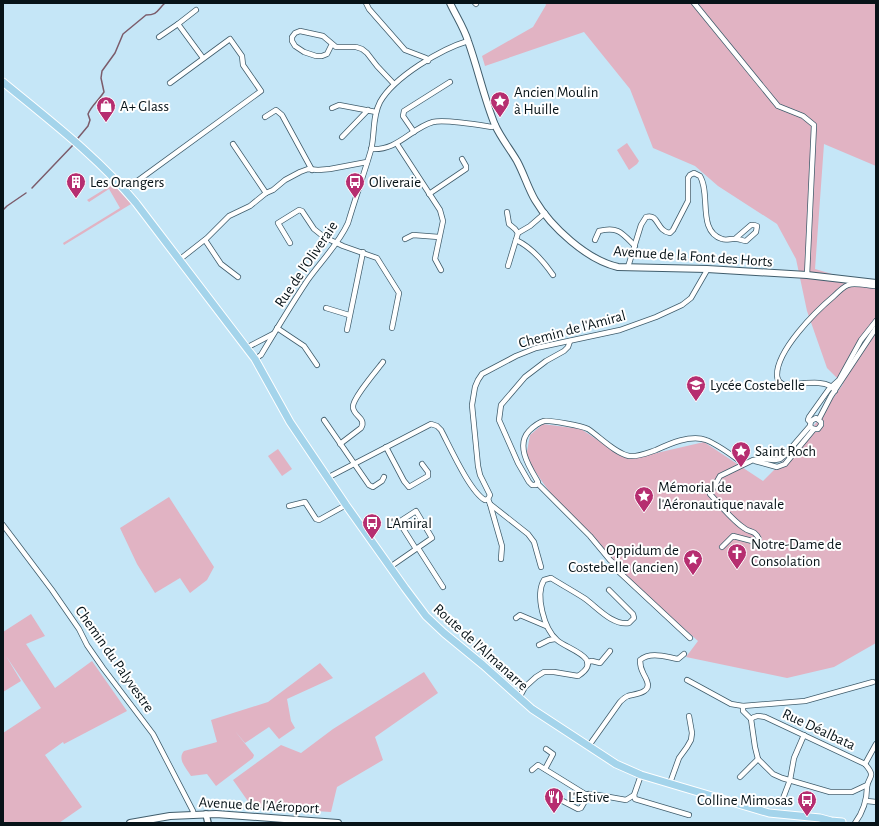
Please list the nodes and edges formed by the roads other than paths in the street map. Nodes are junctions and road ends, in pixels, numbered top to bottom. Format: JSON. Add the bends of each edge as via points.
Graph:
{"nodes":[{"id":1,"x":366,"y":3,"type":"edge"},
{"id":2,"x":450,"y":3,"type":"edge"},
{"id":3,"x":694,"y":3,"type":"edge"},
{"id":4,"x":196,"y":10,"type":"dead end"},
{"id":5,"x":178,"y":24,"type":"junction"},
{"id":6,"x":159,"y":38,"type":"dead end"},
{"id":7,"x":468,"y":41,"type":"junction"},
{"id":8,"x":332,"y":44,"type":"junction"},
{"id":9,"x":203,"y":58,"type":"junction"},
{"id":10,"x":428,"y":60,"type":"junction"},
{"id":11,"x":3,"y":82,"type":"edge"},
{"id":12,"x":450,"y":82,"type":"dead end"},
{"id":13,"x":170,"y":83,"type":"dead end"},
{"id":14,"x":394,"y":84,"type":"junction"},
{"id":15,"x":332,"y":108,"type":"dead end"},
{"id":16,"x":368,"y":110,"type":"junction"},
{"id":17,"x":376,"y":112,"type":"junction"},
{"id":18,"x":265,"y":117,"type":"dead end"},
{"id":19,"x":496,"y":126,"type":"junction"},
{"id":20,"x":414,"y":132,"type":"junction"},
{"id":21,"x":342,"y":137,"type":"dead end"},
{"id":22,"x":233,"y":144,"type":"dead end"},
{"id":23,"x":397,"y":144,"type":"junction"},
{"id":24,"x":371,"y":149,"type":"junction"},
{"id":25,"x":462,"y":159,"type":"dead end"},
{"id":26,"x":367,"y":162,"type":"junction"},
{"id":27,"x":312,"y":170,"type":"junction"},
{"id":28,"x":125,"y":190,"type":"junction"},
{"id":29,"x":266,"y":193,"type":"junction"},
{"id":30,"x":429,"y":194,"type":"junction"},
{"id":31,"x":507,"y":212,"type":"dead end"},
{"id":32,"x":544,"y":213,"type":"junction"},
{"id":33,"x":518,"y":233,"type":"junction"},
{"id":34,"x":439,"y":237,"type":"junction"},
{"id":35,"x":736,"y":238,"type":"junction"},
{"id":36,"x":405,"y":239,"type":"dead end"},
{"id":37,"x":204,"y":240,"type":"junction"},
{"id":38,"x":516,"y":240,"type":"junction"},
{"id":39,"x":595,"y":240,"type":"dead end"},
{"id":40,"x":290,"y":243,"type":"dead end"},
{"id":41,"x":338,"y":243,"type":"junction"},
{"id":42,"x":635,"y":246,"type":"junction"},
{"id":43,"x":363,"y":252,"type":"junction"},
{"id":44,"x":179,"y":260,"type":"junction"},
{"id":45,"x":508,"y":266,"type":"dead end"},
{"id":46,"x":628,"y":268,"type":"junction"},
{"id":47,"x":706,"y":269,"type":"junction"},
{"id":48,"x":441,"y":270,"type":"dead end"},
{"id":49,"x":553,"y":275,"type":"dead end"},
{"id":50,"x":807,"y":275,"type":"junction"},
{"id":51,"x":238,"y":277,"type":"dead end"},
{"id":52,"x":875,"y":283,"type":"edge"},
{"id":53,"x":326,"y":308,"type":"dead end"},
{"id":54,"x":349,"y":316,"type":"junction"},
{"id":55,"x":876,"y":321,"type":"edge"},
{"id":56,"x":277,"y":328,"type":"junction"},
{"id":57,"x":392,"y":328,"type":"dead end"},
{"id":58,"x":876,"y":328,"type":"edge"},
{"id":59,"x":347,"y":330,"type":"dead end"},
{"id":60,"x":273,"y":334,"type":"junction"},
{"id":61,"x":570,"y":341,"type":"junction"},
{"id":62,"x":246,"y":348,"type":"junction"},
{"id":63,"x":255,"y":359,"type":"junction"},
{"id":64,"x":383,"y":362,"type":"dead end"},
{"id":65,"x":317,"y":365,"type":"dead end"},
{"id":66,"x":833,"y":389,"type":"junction"},
{"id":67,"x":819,"y":419,"type":"junction"},
{"id":68,"x":324,"y":420,"type":"dead end"},
{"id":69,"x":812,"y":426,"type":"junction"},
{"id":70,"x":340,"y":444,"type":"junction"},
{"id":71,"x":386,"y":447,"type":"junction"},
{"id":72,"x":353,"y":463,"type":"junction"},
{"id":73,"x":422,"y":464,"type":"dead end"},
{"id":74,"x":743,"y":464,"type":"junction"},
{"id":75,"x":384,"y":477,"type":"dead end"},
{"id":76,"x":327,"y":478,"type":"junction"},
{"id":77,"x":537,"y":483,"type":"junction"},
{"id":78,"x":488,"y":499,"type":"junction"},
{"id":79,"x":490,"y":504,"type":"junction"},
{"id":80,"x":346,"y":505,"type":"junction"},
{"id":81,"x":288,"y":506,"type":"dead end"},
{"id":82,"x":3,"y":525,"type":"edge"},
{"id":83,"x":722,"y":547,"type":"dead end"},
{"id":84,"x":417,"y":548,"type":"junction"},
{"id":85,"x":501,"y":559,"type":"dead end"},
{"id":86,"x":390,"y":567,"type":"junction"},
{"id":87,"x":541,"y":567,"type":"dead end"},
{"id":88,"x":442,"y":587,"type":"dead end"},
{"id":89,"x":609,"y":590,"type":"dead end"},
{"id":90,"x":516,"y":618,"type":"dead end"},
{"id":91,"x":546,"y":626,"type":"junction"},
{"id":92,"x":690,"y":638,"type":"dead end"},
{"id":93,"x":555,"y":639,"type":"junction"},
{"id":94,"x":539,"y":645,"type":"dead end"},
{"id":95,"x":610,"y":651,"type":"dead end"},
{"id":96,"x":684,"y":654,"type":"dead end"},
{"id":97,"x":587,"y":662,"type":"junction"},
{"id":98,"x":687,"y":680,"type":"dead end"},
{"id":99,"x":873,"y":682,"type":"dead end"},
{"id":100,"x":516,"y":696,"type":"junction"},
{"id":101,"x":743,"y":706,"type":"junction"},
{"id":102,"x":689,"y":716,"type":"dead end"},
{"id":103,"x":751,"y":719,"type":"junction"},
{"id":104,"x":804,"y":736,"type":"junction"},
{"id":105,"x":876,"y":744,"type":"edge"},
{"id":106,"x":588,"y":747,"type":"junction"},
{"id":107,"x":546,"y":749,"type":"dead end"},
{"id":108,"x":758,"y":759,"type":"junction"},
{"id":109,"x":865,"y":764,"type":"junction"},
{"id":110,"x":545,"y":769,"type":"junction"},
{"id":111,"x":532,"y":770,"type":"dead end"},
{"id":112,"x":641,"y":775,"type":"junction"},
{"id":113,"x":740,"y":777,"type":"dead end"},
{"id":114,"x":790,"y":780,"type":"junction"},
{"id":115,"x":670,"y":783,"type":"junction"},
{"id":116,"x":867,"y":785,"type":"junction"},
{"id":117,"x":551,"y":794,"type":"dead end"},
{"id":118,"x":589,"y":794,"type":"junction"},
{"id":119,"x":634,"y":795,"type":"junction"},
{"id":120,"x":782,"y":801,"type":"dead end"},
{"id":121,"x":866,"y":801,"type":"junction"},
{"id":122,"x":876,"y":802,"type":"edge"},
{"id":123,"x":193,"y":814,"type":"junction"},
{"id":124,"x":206,"y":814,"type":"junction"},
{"id":125,"x":689,"y":815,"type":"dead end"},
{"id":126,"x":813,"y":817,"type":"junction"},
{"id":127,"x":856,"y":821,"type":"edge"},
{"id":128,"x":130,"y":823,"type":"edge"},
{"id":129,"x":208,"y":823,"type":"edge"},
{"id":130,"x":338,"y":823,"type":"edge"},
{"id":131,"x":824,"y":823,"type":"edge"},
{"id":132,"x":841,"y":823,"type":"edge"},
{"id":133,"x":851,"y":823,"type":"edge"}],
"edges":[{"from":1,"to":10,"type":"street","via":[[405,50]]},
{"from":2,"to":7,"type":"main road","name":"Avenue de la Font des Horts"},
{"from":3,"to":50,"type":"street","via":[[778,106],[803,116],[814,125]]},
{"from":4,"to":5,"type":"street"},
{"from":5,"to":6,"type":"street"},
{"from":5,"to":9,"type":"street"},
{"from":7,"to":10,"type":"street","name":"Rue de l'Oliveraie","via":[[451,46]]},
{"from":7,"to":19,"type":"main road","name":"Avenue de la Font des Horts"},
{"from":8,"to":8,"type":"street","via":[[323,36],[300,31],[292,37],[295,46],[316,56],[327,54]]},
{"from":8,"to":14,"type":"street","via":[[362,49]]},
{"from":9,"to":13,"type":"street"},
{"from":9,"to":28,"type":"street","via":[[230,39],[242,56],[243,65],[261,91]]},
{"from":10,"to":14,"type":"street","name":"Rue de l'Oliveraie"},
{"from":11,"to":28,"type":"main road","name":"Route de l'Almanarre","via":[[99,163]]},
{"from":12,"to":20,"type":"street","via":[[404,111],[403,116]]},
{"from":14,"to":17,"type":"street","name":"Rue de l'Oliveraie"},
{"from":15,"to":16,"type":"street","via":[[339,105]]},
{"from":16,"to":17,"type":"street"},
{"from":16,"to":21,"type":"street"},
{"from":17,"to":24,"type":"street","name":"Rue de l'Oliveraie"},
{"from":18,"to":27,"type":"street","via":[[276,110],[282,115]]},
{"from":19,"to":20,"type":"street","via":[[435,121]]},
{"from":19,"to":32,"type":"main road","name":"Avenue de la Font des Horts"},
{"from":20,"to":23,"type":"street"},
{"from":22,"to":29,"type":"street"},
{"from":23,"to":24,"type":"street"},
{"from":23,"to":30,"type":"street"},
{"from":24,"to":26,"type":"street","name":"Rue de l'Oliveraie"},
{"from":25,"to":30,"type":"street","via":[[466,169]]},
{"from":26,"to":27,"type":"street"},
{"from":26,"to":41,"type":"street","name":"Rue de l'Oliveraie","via":[[348,223]]},
{"from":27,"to":29,"type":"street","via":[[300,172]]},
{"from":28,"to":44,"type":"main road","name":"Route de l'Almanarre"},
{"from":29,"to":37,"type":"street","via":[[250,206],[229,216]]},
{"from":30,"to":34,"type":"street","via":[[440,210],[443,221]]},
{"from":31,"to":33,"type":"street","via":[[509,224]]},
{"from":32,"to":33,"type":"street"},
{"from":32,"to":46,"type":"main road","name":"Avenue de la Font des Horts","via":[[590,255],[608,265]]},
{"from":33,"to":38,"type":"street"},
{"from":34,"to":36,"type":"street","via":[[413,235]]},
{"from":34,"to":48,"type":"street","via":[[435,260]]},
{"from":35,"to":35,"type":"street","via":[[748,240],[756,232],[756,226],[750,225]]},
{"from":35,"to":42,"type":"street","via":[[724,240],[711,232],[707,224],[702,180],[694,173],[688,178],[688,201],[672,231],[668,233],[662,230],[654,218],[648,216],[643,222]]},
{"from":37,"to":44,"type":"street"},
{"from":37,"to":51,"type":"street","via":[[221,264]]},
{"from":38,"to":45,"type":"street"},
{"from":38,"to":49,"type":"street","via":[[545,263]]},
{"from":39,"to":42,"type":"street","via":[[599,231],[609,228],[621,232]]},
{"from":40,"to":41,"type":"street","via":[[278,223],[299,210],[318,233]]},
{"from":41,"to":43,"type":"street"},
{"from":41,"to":56,"type":"street","name":"Rue de l'Oliveraie","via":[[308,281]]},
{"from":42,"to":46,"type":"street"},
{"from":43,"to":54,"type":"street"},
{"from":43,"to":57,"type":"street","via":[[380,261],[400,293]]},
{"from":44,"to":62,"type":"main road","name":"Route de l'Almanarre"},
{"from":46,"to":47,"type":"main road","name":"Avenue de la Font des Horts"},
{"from":47,"to":50,"type":"main road","name":"Avenue de la Font des Horts"},
{"from":47,"to":61,"type":"street","name":"Chemin de l'Amiral","via":[[691,298],[682,305],[620,330]]},
{"from":50,"to":52,"type":"main road","name":"Avenue de la Font des Horts"},
{"from":52,"to":66,"type":"street","via":[[851,284],[844,287],[821,307],[783,354],[777,376],[784,385],[813,382]]},
{"from":53,"to":54,"type":"street"},
{"from":54,"to":59,"type":"street"},
{"from":55,"to":66,"type":"street","via":[[861,340]]},
{"from":56,"to":60,"type":"street","name":"Rue de l'Oliveraie"},
{"from":56,"to":65,"type":"street","via":[[304,346]]},
{"from":58,"to":66,"type":"street"},
{"from":60,"to":62,"type":"street","name":"Rue de l'Oliveraie"},
{"from":60,"to":63,"type":"street","name":"Rue de l'Oliveraie"},
{"from":61,"to":77,"type":"street","via":[[564,351],[546,360],[525,377],[501,405],[499,420],[518,463],[528,482],[532,485]]},
{"from":61,"to":78,"type":"street","name":"Chemin de l'Amiral","via":[[536,348],[516,356],[482,374],[478,380],[472,405],[478,466],[490,495]]},
{"from":62,"to":63,"type":"main road","name":"Route de l'Almanarre"},
{"from":63,"to":76,"type":"main road","name":"Route de l'Almanarre","via":[[290,422]]},
{"from":64,"to":70,"type":"street","via":[[353,405],[353,410],[363,420],[363,425]]},
{"from":66,"to":67,"type":"street"},
{"from":66,"to":69,"type":"street","via":[[809,417]]},
{"from":67,"to":69,"type":"street","via":[[814,419]]},
{"from":67,"to":69,"type":"street","via":[[821,422],[818,429]]},
{"from":68,"to":70,"type":"street"},
{"from":69,"to":74,"type":"street","via":[[780,459],[753,460]]},
{"from":70,"to":72,"type":"street"},
{"from":71,"to":72,"type":"street"},
{"from":71,"to":73,"type":"street","via":[[409,487],[428,476]]},
{"from":71,"to":78,"type":"street","via":[[431,424],[437,426],[468,481],[481,498]]},
{"from":72,"to":75,"type":"street","via":[[373,487],[382,482]]},
{"from":72,"to":76,"type":"street"},
{"from":74,"to":77,"type":"street","via":[[706,440],[697,439],[678,441],[641,455],[629,456],[587,428],[545,421],[536,424],[527,433],[523,444],[525,459]]},
{"from":74,"to":83,"type":"street","via":[[720,476],[710,494],[745,529],[753,531],[759,539],[756,542],[734,536]]},
{"from":76,"to":80,"type":"main road","name":"Route de l'Almanarre"},
{"from":77,"to":92,"type":"street","via":[[590,536],[618,567],[617,570]]},
{"from":78,"to":79,"type":"street","name":"Chemin de l'Amiral"},
{"from":79,"to":85,"type":"street","name":"Chemin de l'Amiral","via":[[502,546]]},
{"from":79,"to":87,"type":"street","via":[[531,538]]},
{"from":80,"to":81,"type":"street","via":[[319,520],[305,502]]},
{"from":80,"to":86,"type":"main road","name":"Route de l'Almanarre"},
{"from":82,"to":123,"type":"street","name":"Chemin du Palyvestre","via":[[52,590],[103,668],[153,734]]},
{"from":84,"to":84,"type":"street","via":[[432,538],[416,511],[399,522]]},
{"from":84,"to":86,"type":"street"},
{"from":84,"to":88,"type":"street"},
{"from":86,"to":100,"type":"main road","name":"Route de l'Almanarre","via":[[430,621]]},
{"from":89,"to":91,"type":"street","via":[[633,614],[634,618],[629,623],[621,623],[611,618],[584,598],[547,578],[541,588]]},
{"from":90,"to":91,"type":"street","via":[[520,615]]},
{"from":91,"to":93,"type":"street"},
{"from":93,"to":94,"type":"street"},
{"from":93,"to":97,"type":"street","via":[[580,654]]},
{"from":95,"to":97,"type":"street","via":[[600,663]]},
{"from":96,"to":106,"type":"street","via":[[678,659],[650,654],[644,656],[640,660],[640,669],[648,683],[647,687],[641,693],[627,696],[620,702]]},
{"from":97,"to":100,"type":"street","via":[[585,670],[578,676],[544,672],[525,687],[518,689]]},
{"from":98,"to":101,"type":"street","via":[[731,704]]},
{"from":99,"to":101,"type":"street","via":[[806,701]]},
{"from":100,"to":106,"type":"main road","name":"Route de l'Almanarre","via":[[532,710]]},
{"from":101,"to":103,"type":"street","via":[[743,711]]},
{"from":102,"to":115,"type":"street","via":[[691,740],[679,758]]},
{"from":103,"to":104,"type":"street","name":"Rue Déalbata","via":[[765,717]]},
{"from":103,"to":108,"type":"street"},
{"from":104,"to":109,"type":"street","name":"Rue Déalbata"},
{"from":104,"to":114,"type":"street","via":[[794,758]]},
{"from":105,"to":109,"type":"street"},
{"from":106,"to":112,"type":"main road","name":"Route de l'Almanarre"},
{"from":107,"to":110,"type":"street","via":[[553,754]]},
{"from":108,"to":113,"type":"street"},
{"from":108,"to":114,"type":"street","via":[[773,774]]},
{"from":109,"to":116,"type":"street","name":"Rue Déalbata","via":[[871,773]]},
{"from":110,"to":111,"type":"street","via":[[538,765]]},
{"from":110,"to":118,"type":"street"},
{"from":112,"to":115,"type":"main road","name":"Route de l'Almanarre"},
{"from":112,"to":119,"type":"street"},
{"from":114,"to":116,"type":"street","via":[[830,792],[852,792]]},
{"from":114,"to":120,"type":"street"},
{"from":115,"to":126,"type":"main road","name":"Route de l'Almanarre","via":[[769,813]]},
{"from":116,"to":121,"type":"street","name":"Rue Déalbata"},
{"from":117,"to":118,"type":"street","via":[[578,809]]},
{"from":118,"to":119,"type":"street","via":[[626,800]]},
{"from":119,"to":125,"type":"street","via":[[635,799]]},
{"from":121,"to":122,"type":"street"},
{"from":121,"to":127,"type":"street","name":"Rue Déalbata"},
{"from":123,"to":124,"type":"main road","name":"Avenue de l'Aéroport"},
{"from":123,"to":128,"type":"main road","name":"Avenue de l'Aéroport"},
{"from":124,"to":129,"type":"street"},
{"from":124,"to":130,"type":"main road","name":"Avenue de l'Aéroport"},
{"from":126,"to":131,"type":"main road","name":"Route de l'Almanarre"},
{"from":126,"to":132,"type":"main road","name":"Route de l'Almanarre"},
{"from":127,"to":133,"type":"street","name":"Rue Déalbata"}]}
